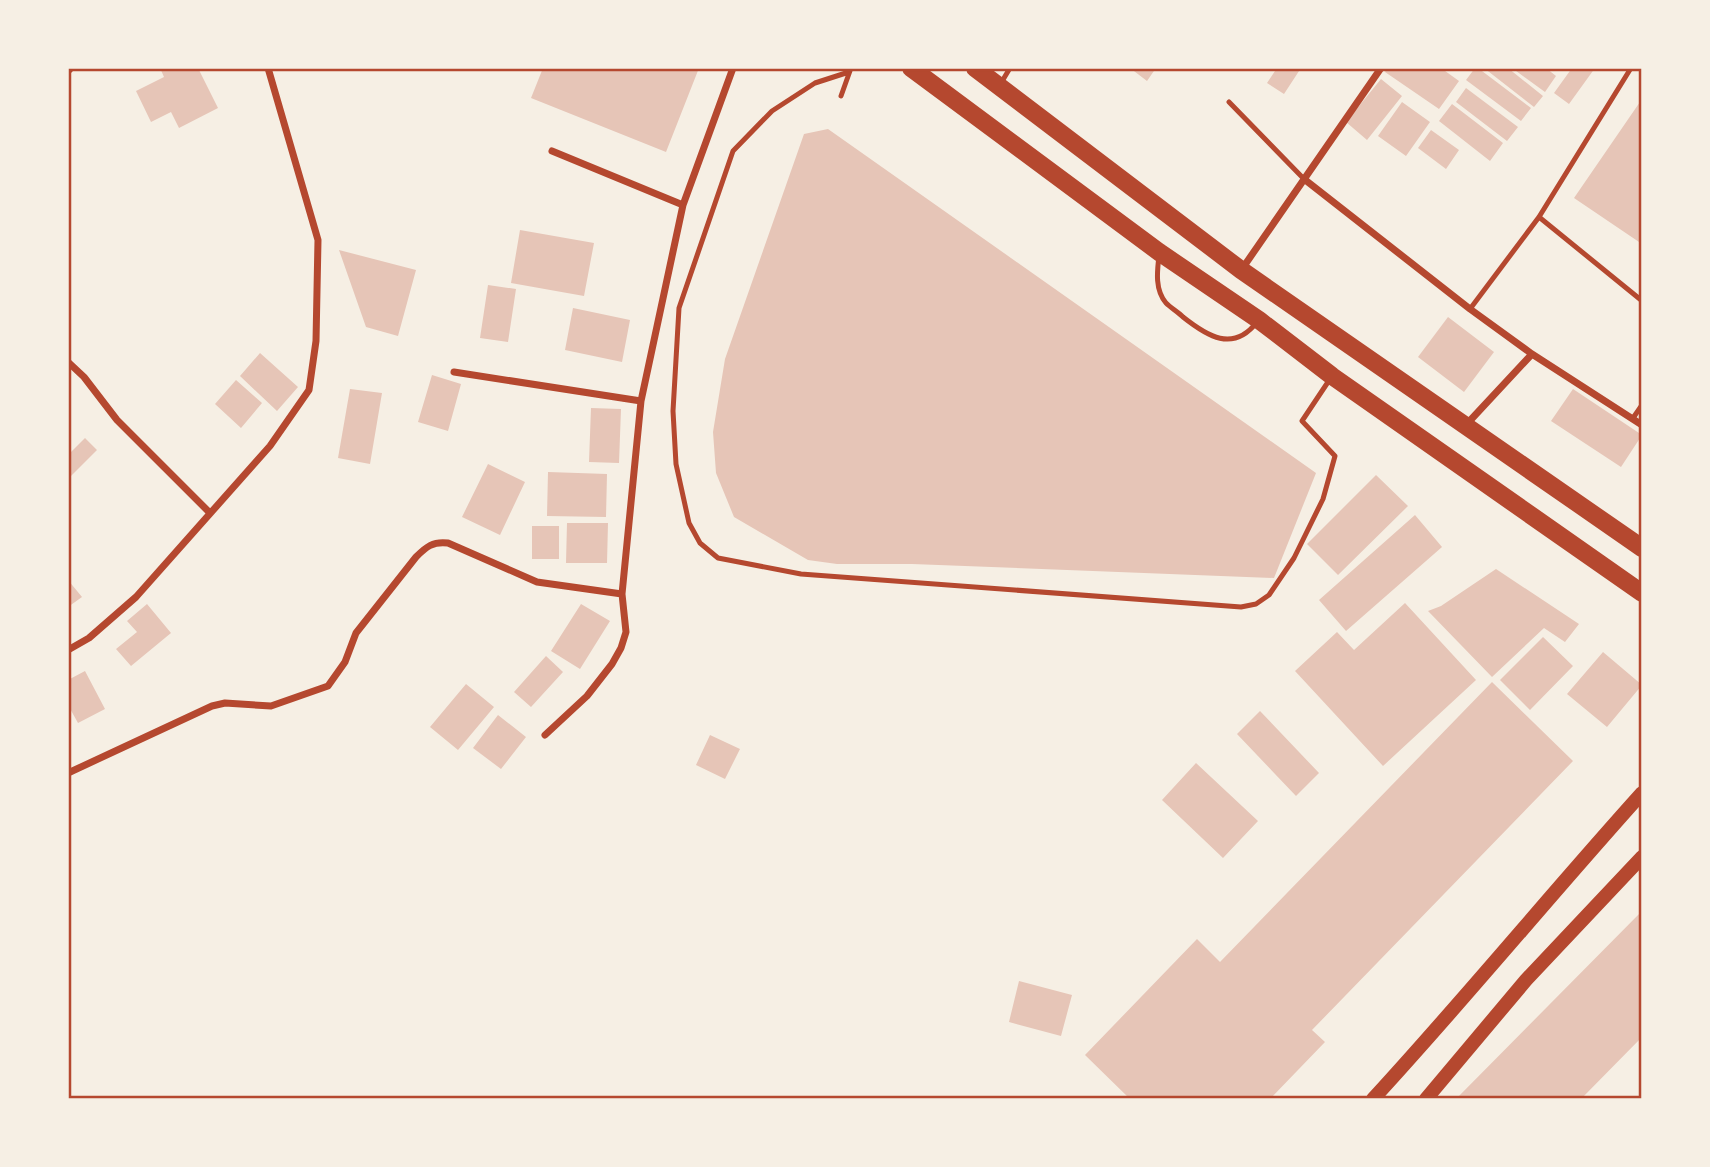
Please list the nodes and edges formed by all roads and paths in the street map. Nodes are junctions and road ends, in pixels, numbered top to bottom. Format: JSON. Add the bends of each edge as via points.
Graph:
{"nodes":[{"id":1,"x":268,"y":68,"type":"edge"},
{"id":2,"x":733,"y":68,"type":"edge"},
{"id":3,"x":911,"y":68,"type":"edge"},
{"id":4,"x":975,"y":68,"type":"edge"},
{"id":5,"x":1010,"y":68,"type":"edge"},
{"id":6,"x":1381,"y":68,"type":"edge"},
{"id":7,"x":1631,"y":68,"type":"edge"},
{"id":8,"x":850,"y":70,"type":"edge"},
{"id":9,"x":999,"y":87,"type":"junction"},
{"id":10,"x":841,"y":96,"type":"dead end"},
{"id":11,"x":1229,"y":102,"type":"dead end"},
{"id":12,"x":552,"y":151,"type":"dead end"},
{"id":13,"x":1304,"y":179,"type":"junction"},
{"id":14,"x":683,"y":205,"type":"junction"},
{"id":15,"x":1539,"y":217,"type":"junction"},
{"id":16,"x":1159,"y":252,"type":"junction"},
{"id":17,"x":1241,"y":270,"type":"junction"},
{"id":18,"x":1642,"y":300,"type":"edge"},
{"id":19,"x":1469,"y":309,"type":"junction"},
{"id":20,"x":1259,"y":320,"type":"junction"},
{"id":21,"x":1532,"y":354,"type":"junction"},
{"id":22,"x":68,"y":362,"type":"edge"},
{"id":23,"x":454,"y":372,"type":"dead end"},
{"id":24,"x":1332,"y":376,"type":"junction"},
{"id":25,"x":641,"y":401,"type":"junction"},
{"id":26,"x":1642,"y":405,"type":"edge"},
{"id":27,"x":1633,"y":418,"type":"junction"},
{"id":28,"x":1642,"y":425,"type":"edge"},
{"id":29,"x":1465,"y":426,"type":"junction"},
{"id":30,"x":210,"y":513,"type":"junction"},
{"id":31,"x":1642,"y":548,"type":"edge"},
{"id":32,"x":1642,"y":593,"type":"edge"},
{"id":33,"x":621,"y":594,"type":"junction"},
{"id":34,"x":68,"y":650,"type":"edge"},
{"id":35,"x":545,"y":735,"type":"dead end"},
{"id":36,"x":68,"y":773,"type":"edge"},
{"id":37,"x":1642,"y":793,"type":"edge"},
{"id":38,"x":1642,"y":857,"type":"edge"},
{"id":39,"x":1373,"y":1099,"type":"edge"},
{"id":40,"x":1426,"y":1099,"type":"edge"}],
"edges":[{"from":1,"to":30,"type":"street","via":[[318,240],[313,373],[302,402],[270,446]]},
{"from":2,"to":14,"type":"street"},
{"from":3,"to":16,"type":"main road"},
{"from":4,"to":9,"type":"main road"},
{"from":5,"to":9,"type":"lane"},
{"from":6,"to":13,"type":"street"},
{"from":7,"to":15,"type":"lane"},
{"from":8,"to":10,"type":"lane"},
{"from":8,"to":24,"type":"lane","via":[[816,83],[772,111],[733,151],[680,308],[673,411],[676,464],[689,523],[700,543],[718,558],[802,574],[1241,607],[1256,604],[1269,595],[1294,558],[1323,499],[1335,456],[1302,421]]},
{"from":9,"to":17,"type":"main road"},
{"from":11,"to":13,"type":"lane"},
{"from":12,"to":14,"type":"street"},
{"from":13,"to":17,"type":"street"},
{"from":13,"to":19,"type":"street"},
{"from":14,"to":25,"type":"street"},
{"from":15,"to":18,"type":"lane"},
{"from":15,"to":19,"type":"lane"},
{"from":16,"to":20,"type":"main road"},
{"from":16,"to":20,"type":"lane","via":[[1156,275],[1165,302],[1191,323],[1217,340],[1237,338]]},
{"from":17,"to":29,"type":"main road"},
{"from":19,"to":21,"type":"street"},
{"from":20,"to":24,"type":"main road"},
{"from":21,"to":27,"type":"street"},
{"from":21,"to":29,"type":"street"},
{"from":22,"to":30,"type":"street","via":[[117,420]]},
{"from":23,"to":25,"type":"street"},
{"from":24,"to":32,"type":"main road"},
{"from":25,"to":33,"type":"street"},
{"from":26,"to":27,"type":"lane"},
{"from":27,"to":28,"type":"street"},
{"from":29,"to":31,"type":"main road"},
{"from":30,"to":34,"type":"street","via":[[136,597]]},
{"from":33,"to":35,"type":"street","via":[[626,632],[621,648],[587,696]]},
{"from":33,"to":36,"type":"street","via":[[537,582],[438,541],[416,556],[356,633],[345,662],[328,686],[271,706],[212,706]]},
{"from":37,"to":39,"type":"main road"},
{"from":38,"to":40,"type":"main road","via":[[1542,963]]}]}
